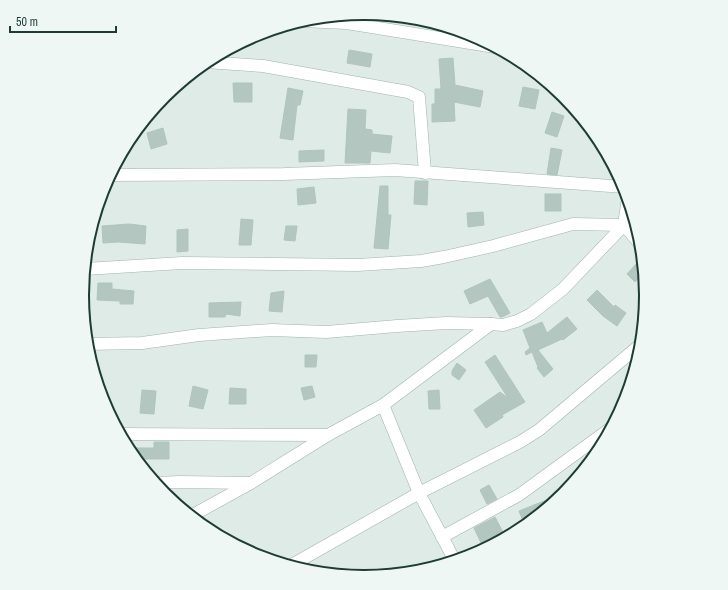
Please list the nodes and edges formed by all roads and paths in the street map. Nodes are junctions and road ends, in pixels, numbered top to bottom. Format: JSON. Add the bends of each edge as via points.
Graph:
{"nodes":[{"id":1,"x":333,"y":22,"type":"edge"},
{"id":2,"x":475,"y":44,"type":"edge"},
{"id":3,"x":217,"y":63,"type":"edge"},
{"id":4,"x":425,"y":173,"type":"junction"},
{"id":5,"x":116,"y":175,"type":"edge"},
{"id":6,"x":617,"y":186,"type":"edge"},
{"id":7,"x":626,"y":212,"type":"edge"},
{"id":8,"x":624,"y":225,"type":"junction"},
{"id":9,"x":633,"y":235,"type":"edge"},
{"id":10,"x":90,"y":269,"type":"edge"},
{"id":11,"x":491,"y":324,"type":"junction"},
{"id":12,"x":93,"y":344,"type":"edge"},
{"id":13,"x":634,"y":350,"type":"edge"},
{"id":14,"x":383,"y":405,"type":"junction"},
{"id":15,"x":127,"y":434,"type":"edge"},
{"id":16,"x":328,"y":435,"type":"junction"},
{"id":17,"x":600,"y":436,"type":"edge"},
{"id":18,"x":164,"y":483,"type":"edge"},
{"id":19,"x":251,"y":483,"type":"junction"},
{"id":20,"x":419,"y":492,"type":"junction"},
{"id":21,"x":197,"y":513,"type":"edge"},
{"id":22,"x":442,"y":537,"type":"junction"},
{"id":23,"x":451,"y":555,"type":"edge"},
{"id":24,"x":297,"y":562,"type":"edge"}],
"edges":[{"from":1,"to":2,"type":"street"},
{"from":3,"to":4,"type":"street","via":[[263,66],[408,92],[419,97]]},
{"from":4,"to":5,"type":"street","via":[[395,170],[284,174]]},
{"from":4,"to":6,"type":"street"},
{"from":7,"to":8,"type":"street"},
{"from":8,"to":9,"type":"street"},
{"from":8,"to":10,"type":"street","via":[[573,224],[493,246],[421,261],[358,265],[176,263]]},
{"from":8,"to":11,"type":"street","via":[[563,289],[531,314],[503,325]]},
{"from":11,"to":12,"type":"street","via":[[446,323],[326,332],[272,330],[199,335],[142,343]]},
{"from":11,"to":14,"type":"street"},
{"from":13,"to":20,"type":"street","via":[[539,430]]},
{"from":14,"to":16,"type":"street"},
{"from":14,"to":20,"type":"street"},
{"from":15,"to":16,"type":"street"},
{"from":16,"to":19,"type":"street"},
{"from":17,"to":22,"type":"street","via":[[519,495]]},
{"from":18,"to":19,"type":"street"},
{"from":19,"to":21,"type":"street"},
{"from":20,"to":22,"type":"street"},
{"from":20,"to":24,"type":"street"},
{"from":22,"to":23,"type":"street"}]}
